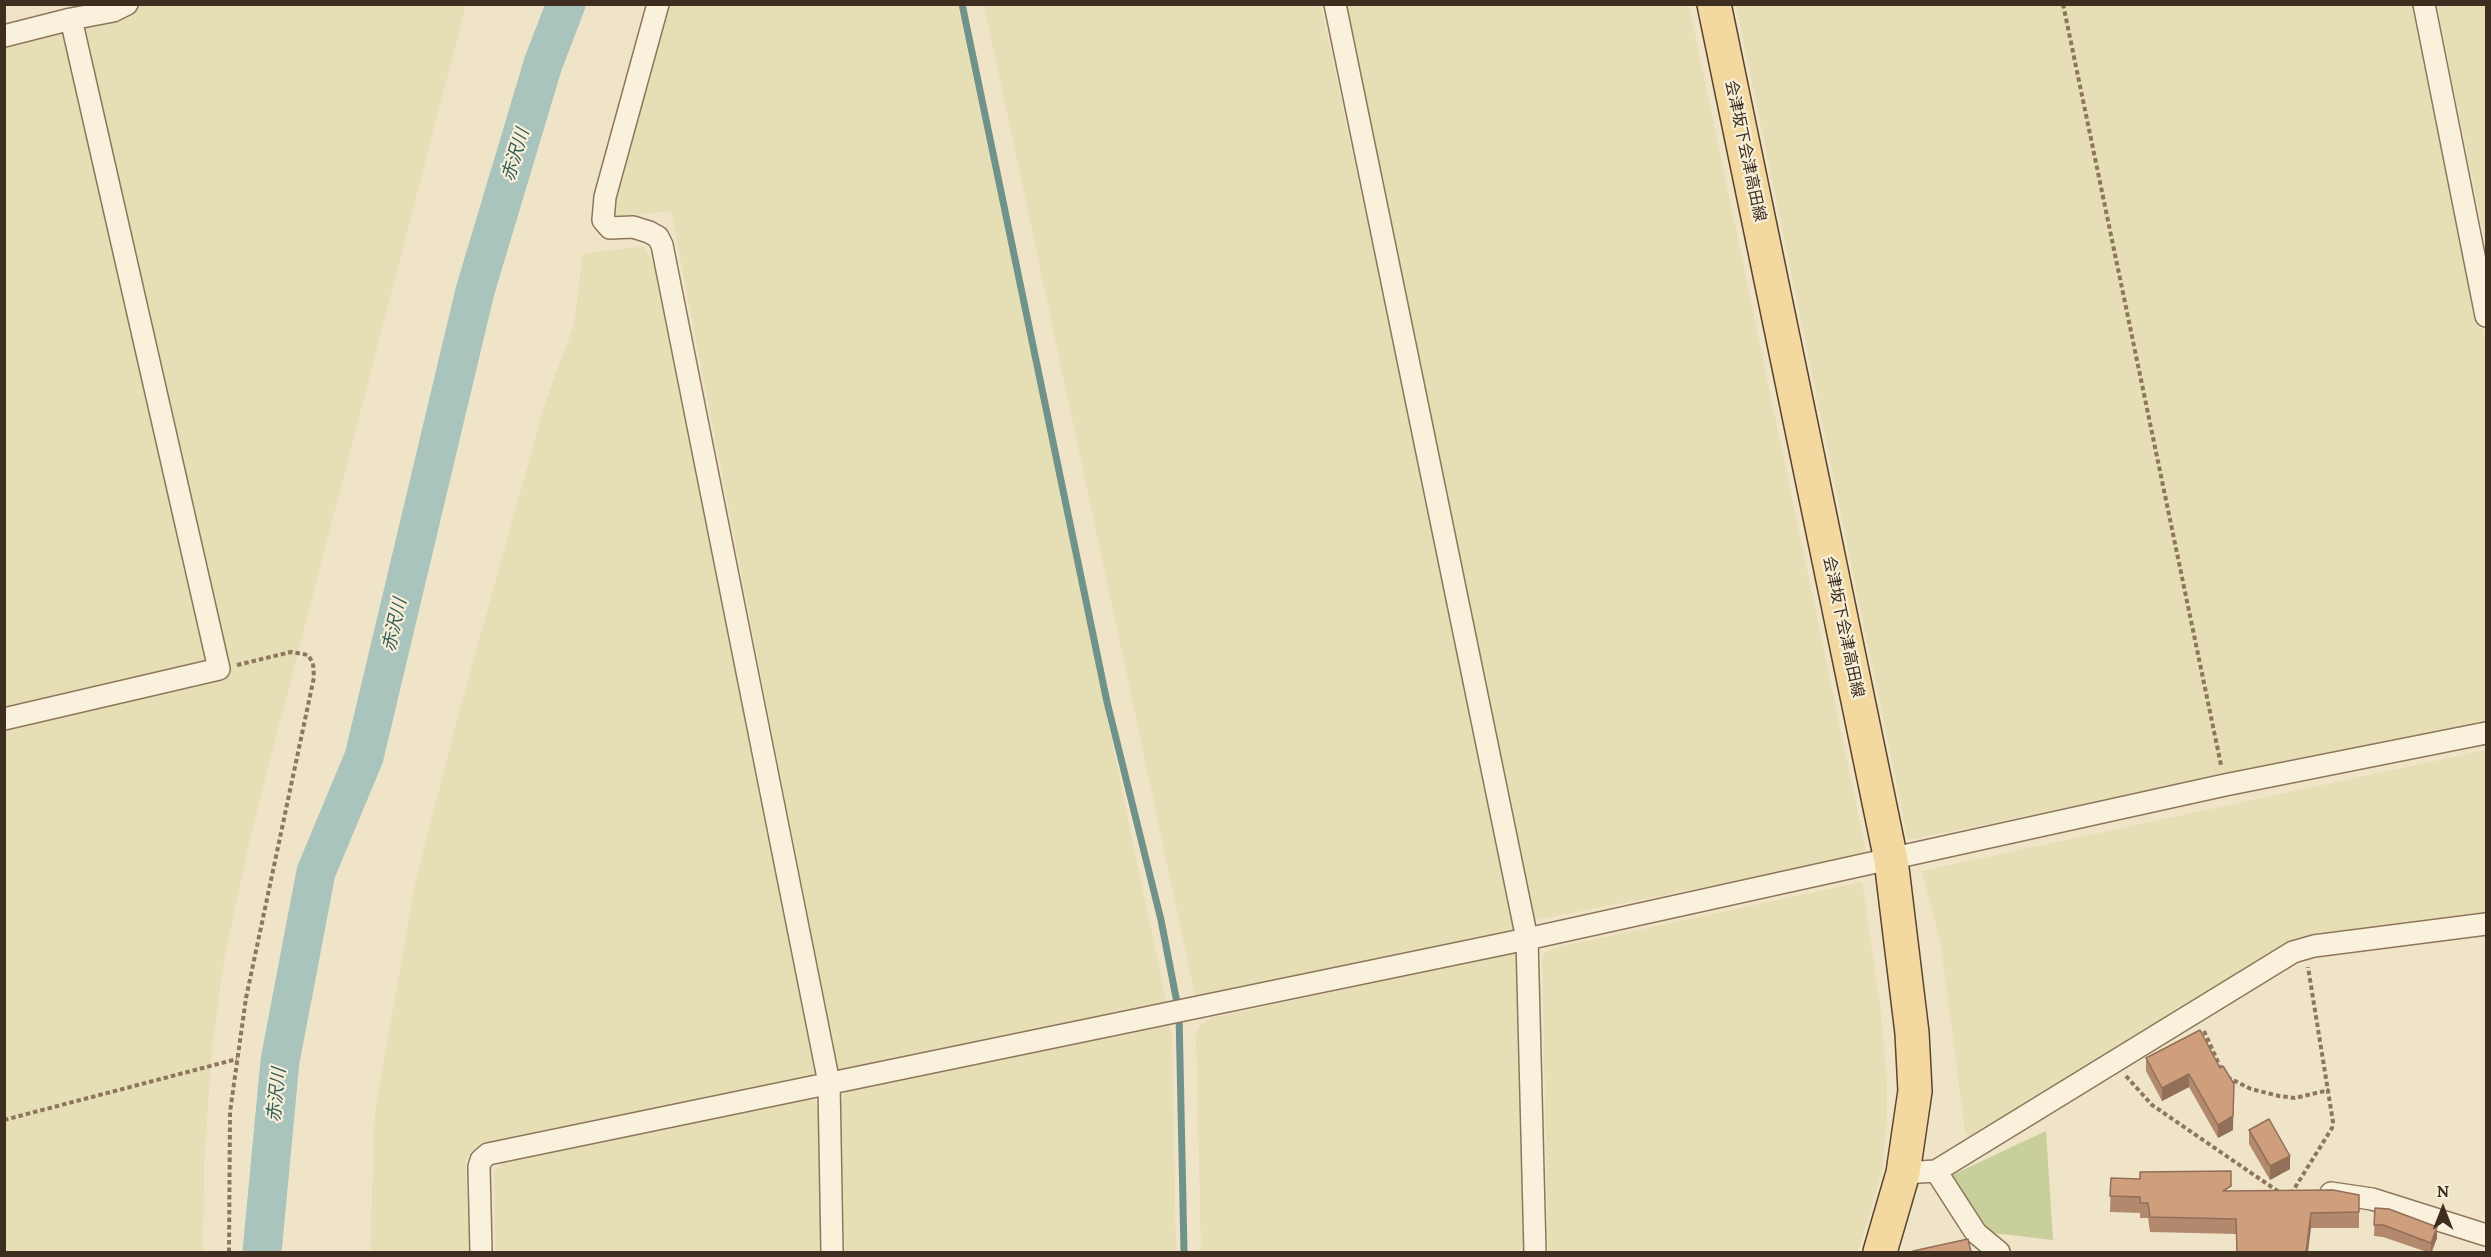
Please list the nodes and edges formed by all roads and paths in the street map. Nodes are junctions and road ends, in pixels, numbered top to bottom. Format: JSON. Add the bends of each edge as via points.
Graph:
{"nodes":[{"id":1,"x":127,"y":4,"type":"edge"},
{"id":2,"x":658,"y":4,"type":"edge"},
{"id":3,"x":1335,"y":4,"type":"edge"},
{"id":4,"x":1714,"y":4,"type":"edge"},
{"id":5,"x":2063,"y":4,"type":"edge"},
{"id":6,"x":2424,"y":4,"type":"edge"},
{"id":7,"x":71,"y":19,"type":"junction"},
{"id":8,"x":4,"y":36,"type":"edge"},
{"id":9,"x":2487,"y":316,"type":"edge"},
{"id":10,"x":219,"y":669,"type":"junction"},
{"id":11,"x":4,"y":719,"type":"edge"},
{"id":12,"x":2487,"y":733,"type":"edge"},
{"id":13,"x":2225,"y":785,"type":"junction"},
{"id":14,"x":1891,"y":861,"type":"junction"},
{"id":15,"x":2487,"y":924,"type":"edge"},
{"id":16,"x":1527,"y":939,"type":"junction"},
{"id":17,"x":2305,"y":948,"type":"junction"},
{"id":18,"x":2196,"y":1012,"type":"junction"},
{"id":19,"x":237,"y":1059,"type":"junction"},
{"id":20,"x":2115,"y":1061,"type":"junction"},
{"id":21,"x":829,"y":1083,"type":"junction"},
{"id":22,"x":2329,"y":1090,"type":"junction"},
{"id":23,"x":4,"y":1120,"type":"edge"},
{"id":24,"x":1936,"y":1171,"type":"junction"},
{"id":25,"x":1903,"y":1173,"type":"junction"},
{"id":26,"x":2315,"y":1193,"type":"edge"},
{"id":27,"x":2487,"y":1235,"type":"edge"},
{"id":28,"x":229,"y":1252,"type":"edge"},
{"id":29,"x":481,"y":1252,"type":"edge"},
{"id":30,"x":832,"y":1252,"type":"edge"},
{"id":31,"x":1534,"y":1252,"type":"edge"},
{"id":32,"x":1880,"y":1252,"type":"edge"},
{"id":33,"x":1999,"y":1252,"type":"edge"}],
"edges":[{"from":1,"to":7,"type":"street","via":[[113,11]]},
{"from":2,"to":21,"type":"street","via":[[605,198],[603,220],[610,228],[633,227],[649,232],[662,245]]},
{"from":3,"to":16,"type":"street"},
{"from":4,"to":14,"type":"main road","name":"会津坂下会津高田線"},
{"from":5,"to":13,"type":"path"},
{"from":6,"to":9,"type":"street"},
{"from":7,"to":8,"type":"street"},
{"from":7,"to":10,"type":"street"},
{"from":10,"to":11,"type":"street"},
{"from":10,"to":19,"type":"path","via":[[291,652],[308,655],[314,678],[258,939]]},
{"from":12,"to":13,"type":"street"},
{"from":13,"to":14,"type":"street"},
{"from":14,"to":16,"type":"street"},
{"from":14,"to":25,"type":"main road","name":"会津坂下会津高田線","via":[[1912,1033],[1915,1091]]},
{"from":15,"to":17,"type":"street"},
{"from":16,"to":21,"type":"street"},
{"from":16,"to":31,"type":"street"},
{"from":17,"to":18,"type":"street"},
{"from":17,"to":22,"type":"path"},
{"from":18,"to":20,"type":"street"},
{"from":18,"to":22,"type":"path","via":[[2228,1078],[2295,1098]]},
{"from":19,"to":23,"type":"path"},
{"from":19,"to":28,"type":"path","via":[[230,1112]]},
{"from":20,"to":22,"type":"path","via":[[2152,1105],[2288,1198],[2332,1128]]},
{"from":20,"to":24,"type":"street"},
{"from":21,"to":29,"type":"street","via":[[488,1154],[479,1167]]},
{"from":21,"to":30,"type":"street"},
{"from":24,"to":25,"type":"street"},
{"from":24,"to":33,"type":"street","via":[[1976,1233]]},
{"from":25,"to":32,"type":"main road","name":"会津坂下会津高田線"},
{"from":26,"to":27,"type":"street","via":[[2372,1199]]}]}
